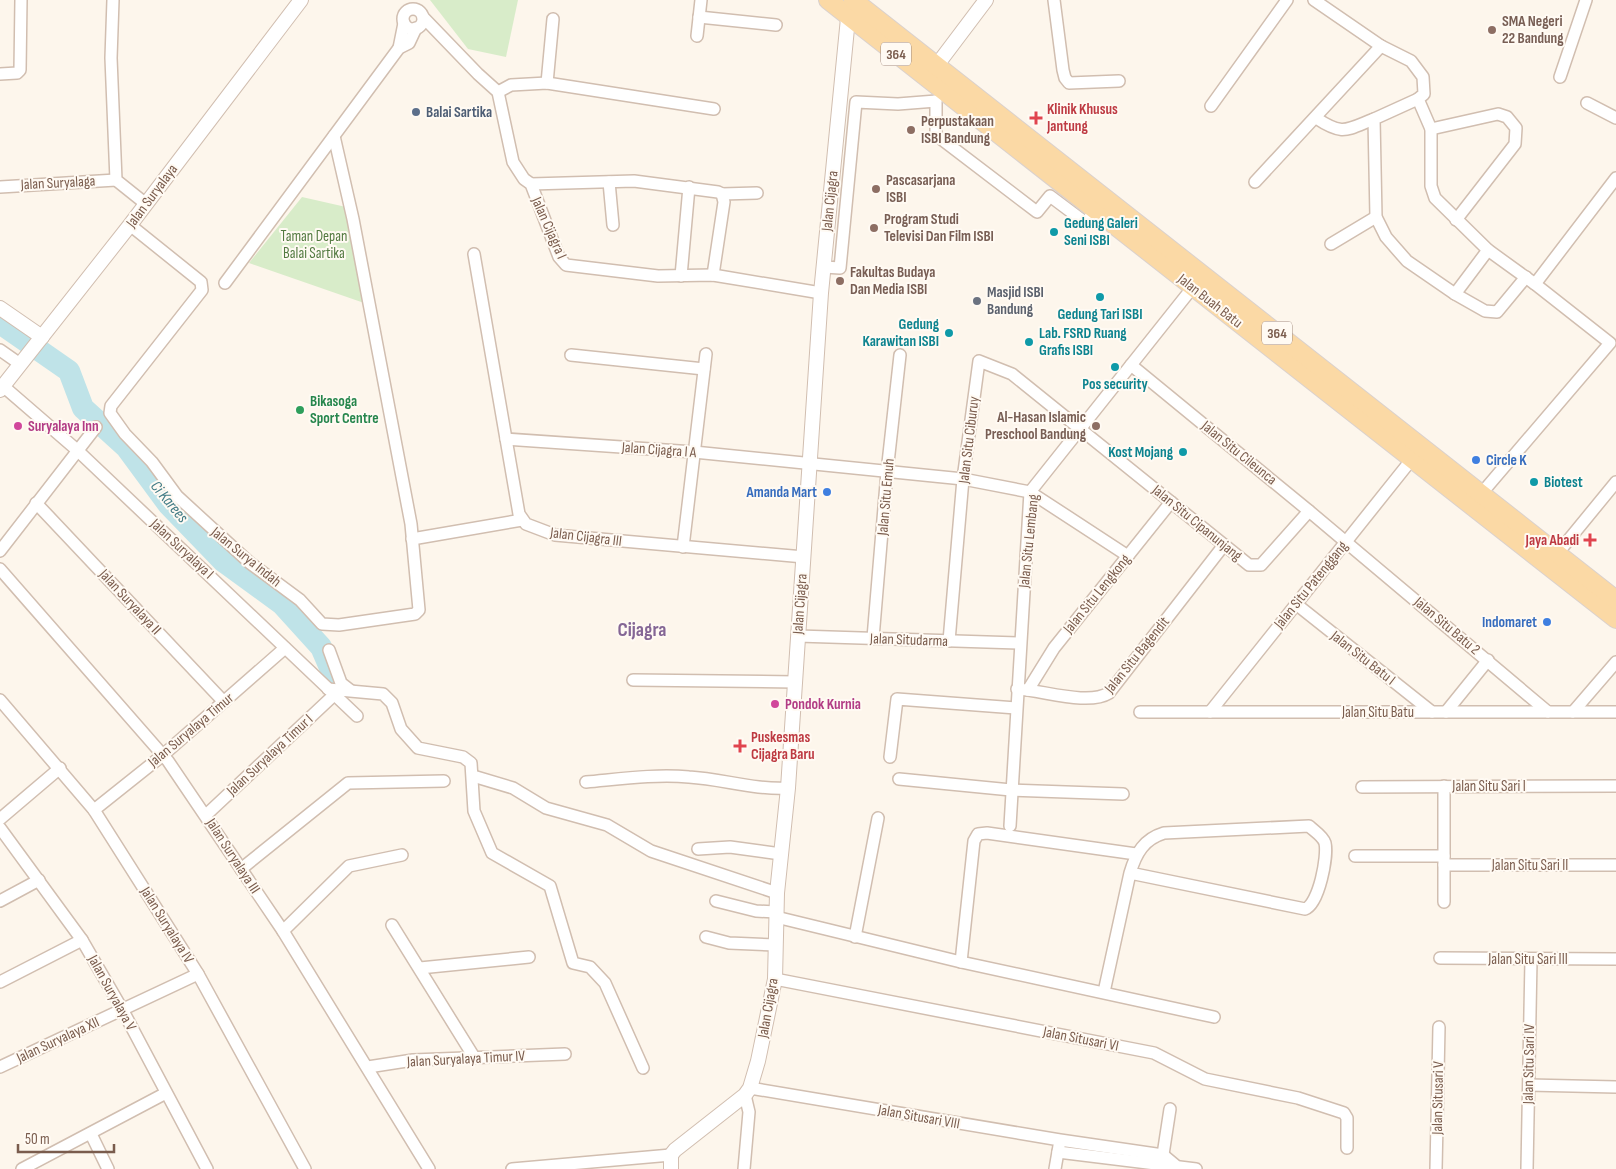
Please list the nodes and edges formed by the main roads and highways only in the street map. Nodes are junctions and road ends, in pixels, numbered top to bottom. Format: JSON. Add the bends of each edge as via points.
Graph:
{"nodes":[{"id":1,"x":828,"y":0,"type":"edge"},
{"id":2,"x":851,"y":5,"type":"edge"},
{"id":3,"x":1616,"y":600,"type":"edge"},
{"id":4,"x":1616,"y":619,"type":"edge"}],
"edges":[{"from":1,"to":2,"type":"main road","name":"Jalan Buah Batu","number":"364"},
{"from":2,"to":3,"type":"main road","name":"Jalan Buah Batu","number":"364","via":[[937,65]]},
{"from":2,"to":4,"type":"main road","name":"Jalan Buah Batu","number":"364","via":[[942,91],[1090,217],[1193,287]]}]}
